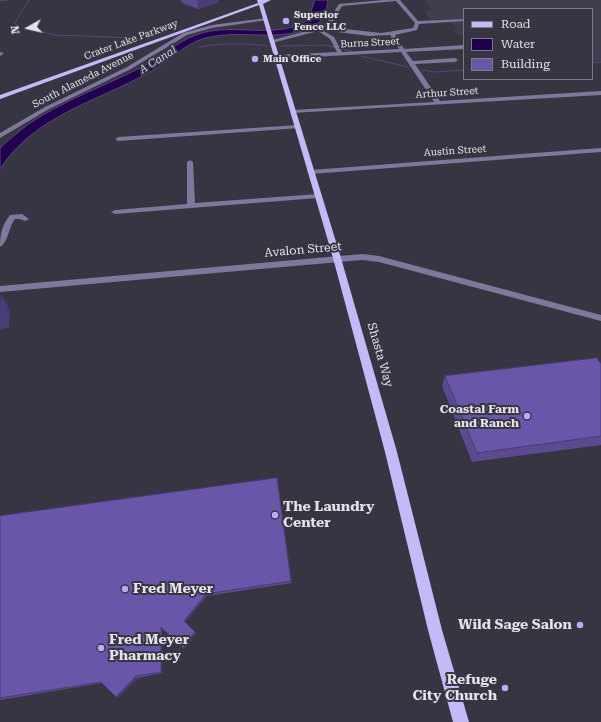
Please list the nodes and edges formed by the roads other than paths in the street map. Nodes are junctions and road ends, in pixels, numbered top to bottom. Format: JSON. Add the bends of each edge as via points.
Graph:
{"nodes":[{"id":1,"x":269,"y":0,"type":"edge"},
{"id":2,"x":398,"y":0,"type":"edge"},
{"id":3,"x":260,"y":1,"type":"edge"},
{"id":4,"x":266,"y":19,"type":"junction"},
{"id":5,"x":463,"y":20,"type":"edge"},
{"id":6,"x":417,"y":23,"type":"junction"},
{"id":7,"x":321,"y":29,"type":"junction"},
{"id":8,"x":392,"y":34,"type":"junction"},
{"id":9,"x":271,"y":35,"type":"junction"},
{"id":10,"x":463,"y":47,"type":"edge"},
{"id":11,"x":403,"y":51,"type":"junction"},
{"id":12,"x":340,"y":54,"type":"junction"},
{"id":13,"x":277,"y":58,"type":"junction"},
{"id":14,"x":455,"y":60,"type":"dead end"},
{"id":15,"x":411,"y":63,"type":"junction"},
{"id":16,"x":0,"y":92,"type":"edge"},
{"id":17,"x":601,"y":93,"type":"edge"},
{"id":18,"x":0,"y":97,"type":"edge"},
{"id":19,"x":438,"y":103,"type":"junction"},
{"id":20,"x":293,"y":112,"type":"junction"},
{"id":21,"x":298,"y":127,"type":"junction"},
{"id":22,"x":0,"y":136,"type":"edge"},
{"id":23,"x":118,"y":139,"type":"dead end"},
{"id":24,"x":601,"y":150,"type":"edge"},
{"id":25,"x":190,"y":162,"type":"dead end"},
{"id":26,"x":311,"y":172,"type":"junction"},
{"id":27,"x":318,"y":196,"type":"junction"},
{"id":28,"x":191,"y":206,"type":"junction"},
{"id":29,"x":115,"y":212,"type":"dead end"},
{"id":30,"x":26,"y":219,"type":"dead end"},
{"id":31,"x":0,"y":244,"type":"edge"},
{"id":32,"x":337,"y":258,"type":"junction"},
{"id":33,"x":0,"y":289,"type":"edge"},
{"id":34,"x":601,"y":318,"type":"edge"},
{"id":35,"x":460,"y":722,"type":"edge"}],
"edges":[{"from":1,"to":3,"type":"main road","name":"Crater Lake Parkway"},
{"from":2,"to":6,"type":"street"},
{"from":2,"to":7,"type":"street","via":[[341,5],[330,24]]},
{"from":3,"to":4,"type":"main road","name":"Shasta Way"},
{"from":3,"to":16,"type":"main road","name":"Crater Lake Parkway"},
{"from":3,"to":18,"type":"main road","name":"Crater Lake Parkway"},
{"from":4,"to":9,"type":"main road","name":"Shasta Way"},
{"from":4,"to":22,"type":"street","name":"South Alameda Avenue","via":[[222,25],[173,40],[128,68],[33,115]]},
{"from":5,"to":6,"type":"street"},
{"from":6,"to":8,"type":"street","via":[[416,29]]},
{"from":7,"to":8,"type":"street","via":[[375,35]]},
{"from":7,"to":9,"type":"street"},
{"from":7,"to":12,"type":"street","via":[[332,38]]},
{"from":8,"to":11,"type":"street"},
{"from":9,"to":13,"type":"main road","name":"Shasta Way"},
{"from":10,"to":11,"type":"street","name":"Burns Street"},
{"from":11,"to":12,"type":"street","name":"Burns Street"},
{"from":11,"to":15,"type":"street"},
{"from":12,"to":13,"type":"street","name":"Burns Street"},
{"from":13,"to":20,"type":"main road","name":"Shasta Way"},
{"from":14,"to":15,"type":"street"},
{"from":15,"to":19,"type":"street"},
{"from":17,"to":19,"type":"street","name":"Arthur Street"},
{"from":19,"to":20,"type":"street","name":"Arthur Street"},
{"from":20,"to":21,"type":"main road","name":"Shasta Way"},
{"from":21,"to":23,"type":"street"},
{"from":21,"to":26,"type":"main road","name":"Shasta Way"},
{"from":24,"to":26,"type":"street","name":"Austin Street"},
{"from":25,"to":28,"type":"street"},
{"from":26,"to":27,"type":"main road","name":"Shasta Way"},
{"from":27,"to":28,"type":"street"},
{"from":27,"to":32,"type":"main road","name":"Shasta Way"},
{"from":28,"to":29,"type":"street"},
{"from":30,"to":31,"type":"street","via":[[22,216],[13,217]]},
{"from":32,"to":33,"type":"street","name":"Avalon Street"},
{"from":32,"to":34,"type":"street","name":"Avalon Street","via":[[379,259]]},
{"from":32,"to":35,"type":"main road","name":"Shasta Way","via":[[391,452]]}]}
